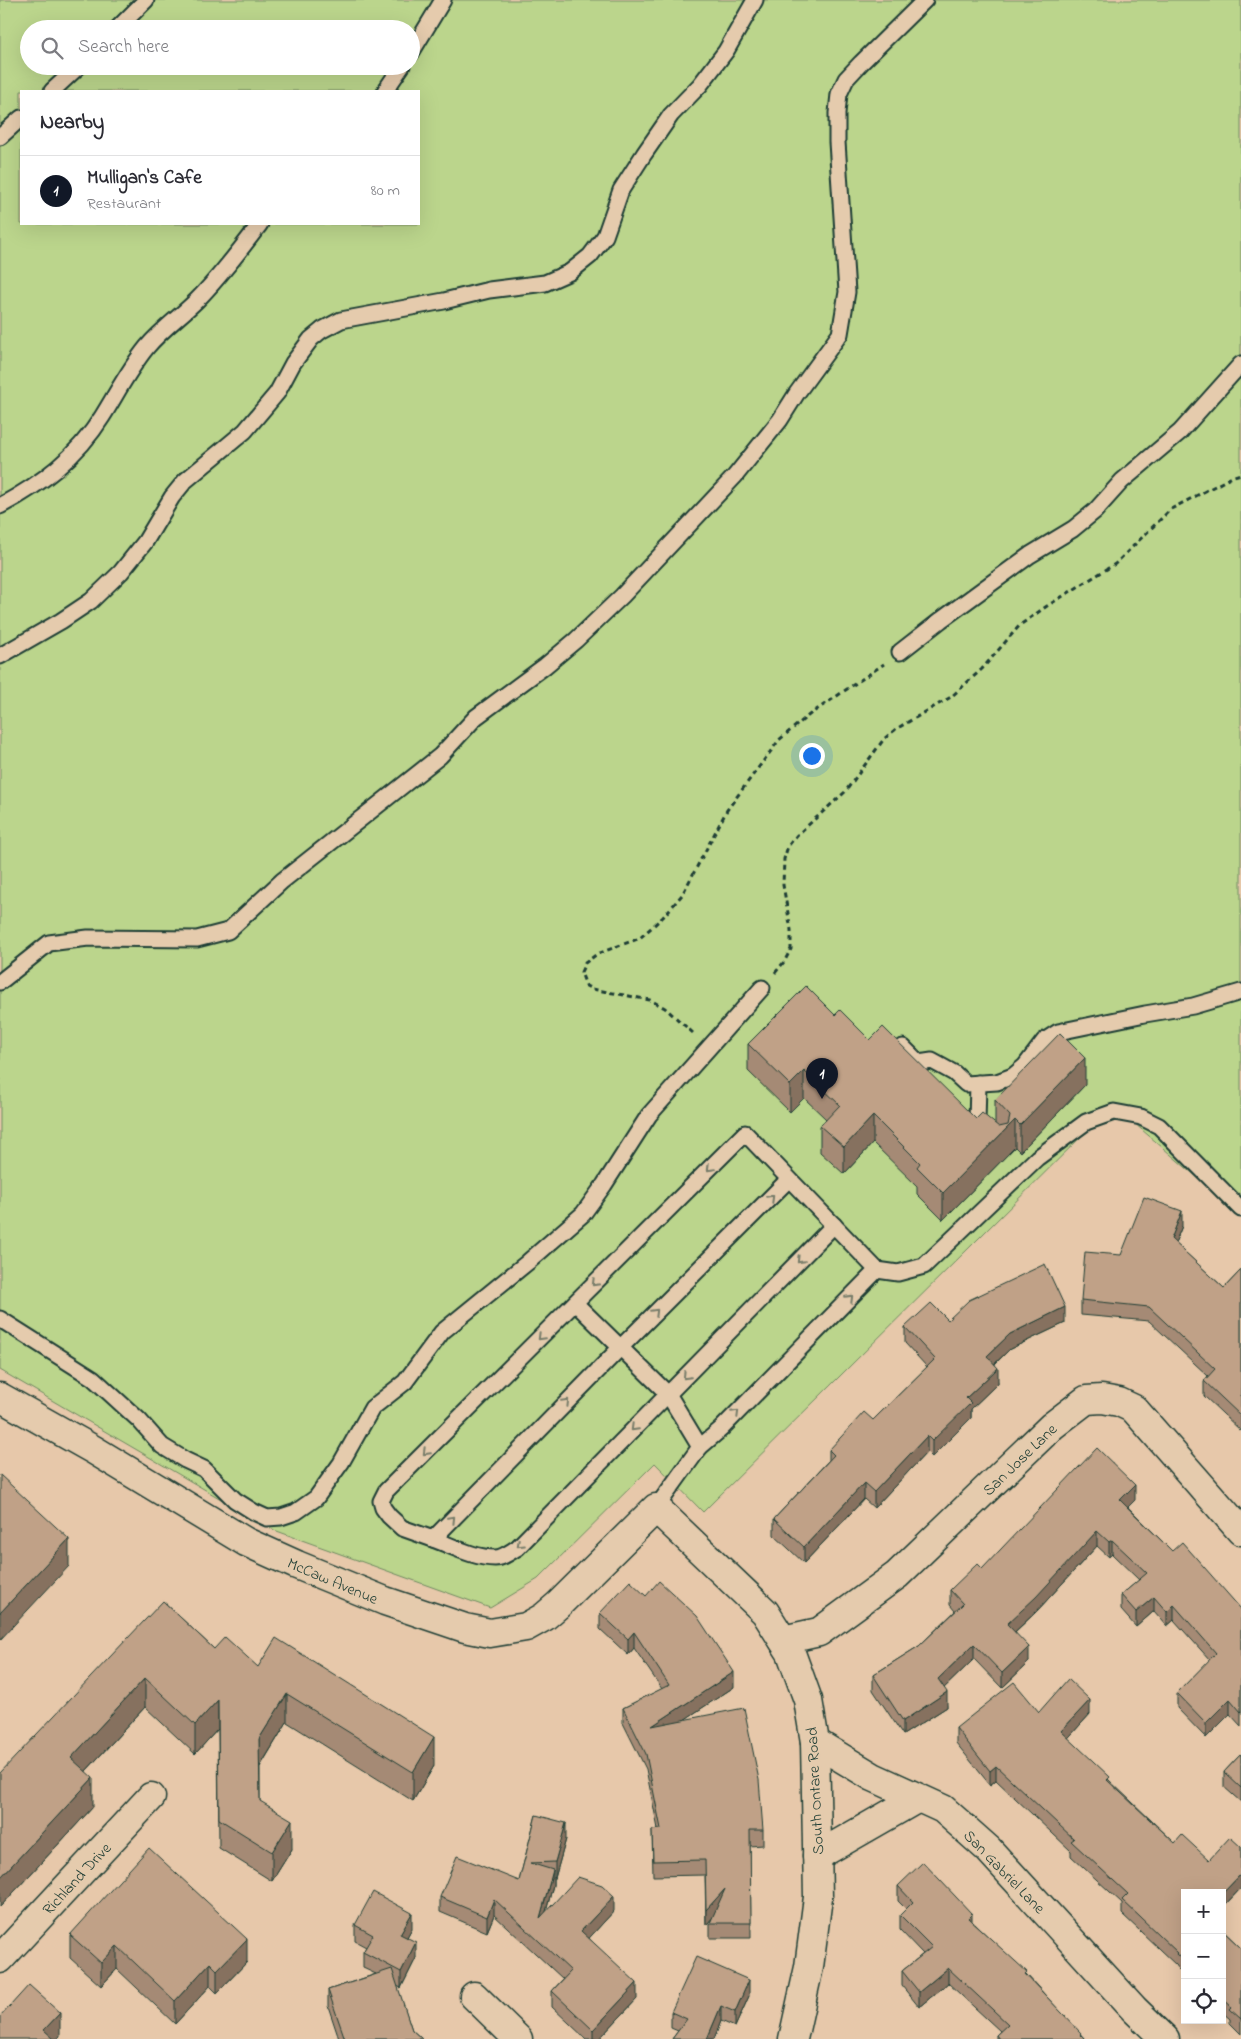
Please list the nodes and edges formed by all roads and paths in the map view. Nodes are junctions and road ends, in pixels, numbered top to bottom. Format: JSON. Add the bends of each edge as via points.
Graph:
{"nodes":[{"id":1,"x":146,"y":0,"type":"edge"},
{"id":2,"x":443,"y":0,"type":"edge"},
{"id":3,"x":755,"y":0,"type":"edge"},
{"id":4,"x":925,"y":0,"type":"edge"},
{"id":5,"x":126,"y":20,"type":"edge"},
{"id":6,"x":420,"y":38,"type":"edge"},
{"id":7,"x":69,"y":75,"type":"edge"},
{"id":8,"x":396,"y":75,"type":"edge"},
{"id":9,"x":53,"y":90,"type":"edge"},
{"id":10,"x":386,"y":90,"type":"edge"},
{"id":11,"x":20,"y":119,"type":"edge"},
{"id":12,"x":0,"y":136,"type":"edge"},
{"id":13,"x":259,"y":225,"type":"edge"},
{"id":14,"x":1241,"y":364,"type":"edge"},
{"id":15,"x":1241,"y":474,"type":"edge"},
{"id":16,"x":0,"y":506,"type":"edge"},
{"id":17,"x":900,"y":652,"type":"joint"},
{"id":18,"x":0,"y":656,"type":"edge"},
{"id":19,"x":0,"y":982,"type":"edge"},
{"id":20,"x":762,"y":988,"type":"joint"},
{"id":21,"x":1241,"y":992,"type":"edge"},
{"id":22,"x":708,"y":1047,"type":"junction"},
{"id":23,"x":903,"y":1047,"type":"edge"},
{"id":24,"x":978,"y":1083,"type":"junction"},
{"id":25,"x":1001,"y":1145,"type":"edge"},
{"id":26,"x":789,"y":1179,"type":"junction"},
{"id":27,"x":1241,"y":1209,"type":"edge"},
{"id":28,"x":834,"y":1225,"type":"junction"},
{"id":29,"x":877,"y":1270,"type":"junction"},
{"id":30,"x":575,"y":1303,"type":"junction"},
{"id":31,"x":0,"y":1318,"type":"edge"},
{"id":32,"x":621,"y":1347,"type":"junction"},
{"id":33,"x":668,"y":1394,"type":"junction"},
{"id":34,"x":0,"y":1397,"type":"edge"},
{"id":35,"x":700,"y":1447,"type":"junction"},
{"id":36,"x":656,"y":1508,"type":"junction"},
{"id":37,"x":1241,"y":1531,"type":"edge"},
{"id":38,"x":433,"y":1538,"type":"junction"},
{"id":39,"x":784,"y":1640,"type":"junction"},
{"id":40,"x":815,"y":1742,"type":"junction"},
{"id":41,"x":151,"y":1797,"type":"dead end"},
{"id":42,"x":918,"y":1798,"type":"junction"},
{"id":43,"x":817,"y":1856,"type":"junction"},
{"id":44,"x":0,"y":1959,"type":"edge"},
{"id":45,"x":474,"y":1996,"type":"dead end"},
{"id":46,"x":518,"y":2039,"type":"edge"},
{"id":47,"x":793,"y":2039,"type":"edge"},
{"id":48,"x":1165,"y":2039,"type":"edge"}],
"edges":[{"from":1,"to":5,"type":"lane"},
{"from":2,"to":6,"type":"lane"},
{"from":3,"to":18,"type":"lane","via":[[726,51],[671,115],[639,161],[621,190],[605,236],[590,256],[570,272],[545,283],[488,290],[342,320],[322,330],[311,339],[276,393],[244,431],[185,481],[121,572],[91,601]]},
{"from":4,"to":19,"type":"lane","via":[[860,63],[846,79],[839,94],[837,142],[847,292],[840,334],[780,420],[735,476],[622,596],[545,666],[476,717],[440,756],[282,881],[228,931],[198,939],[88,938],[49,943]]},
{"from":7,"to":9,"type":"lane"},
{"from":8,"to":10,"type":"lane"},
{"from":11,"to":12,"type":"lane"},
{"from":13,"to":16,"type":"lane","via":[[209,288],[148,346],[73,454],[24,493]]},
{"from":14,"to":17,"type":"lane","via":[[1180,432],[1122,481],[1095,511]]},
{"from":15,"to":20,"type":"path","via":[[1171,509],[1115,564],[1020,625],[982,670],[951,697],[884,739],[845,792],[796,834],[788,846],[783,885],[792,930],[791,949]]},
{"from":17,"to":22,"type":"path","via":[[779,740],[727,810],[682,895],[663,917],[640,938],[597,954],[585,963],[581,972],[586,986],[650,1000],[666,1008]]},
{"from":20,"to":22,"type":"lane"},
{"from":21,"to":24,"type":"lane","via":[[1193,1006],[1058,1032],[1044,1041],[1013,1076],[998,1082]]},
{"from":22,"to":31,"type":"lane","via":[[649,1114],[583,1214],[442,1332],[406,1382],[372,1408],[341,1463],[316,1498],[296,1512],[267,1518],[235,1500],[204,1469],[162,1446],[93,1378]]},
{"from":23,"to":24,"type":"lane","via":[[920,1062],[932,1061],[966,1084]]},
{"from":24,"to":25,"type":"lane","via":[[977,1122]]},
{"from":26,"to":28,"type":"lane"},
{"from":26,"to":30,"type":"lane","one_way":true,"via":[[745,1133]]},
{"from":32,"to":26,"type":"lane","one_way":true},
{"from":27,"to":29,"type":"lane","via":[[1159,1126],[1141,1117],[1114,1112],[1086,1122],[1036,1158],[924,1266],[898,1273]]},
{"from":28,"to":29,"type":"lane"},
{"from":28,"to":33,"type":"lane","one_way":true},
{"from":35,"to":29,"type":"lane","one_way":true},
{"from":30,"to":32,"type":"lane"},
{"from":30,"to":38,"type":"lane","one_way":true,"via":[[386,1491],[381,1500],[389,1516],[402,1528]]},
{"from":32,"to":33,"type":"lane"},
{"from":38,"to":32,"type":"lane","one_way":true},
{"from":33,"to":35,"type":"lane"},
{"from":33,"to":38,"type":"lane","one_way":true,"via":[[516,1548],[505,1555],[496,1558],[472,1554]]},
{"from":34,"to":36,"type":"street","name":"McCaw Avenue","via":[[246,1542],[384,1601],[490,1633],[526,1627],[544,1617]]},
{"from":35,"to":36,"type":"lane"},
{"from":36,"to":39,"type":"street","name":"South Ontare Road","via":[[765,1612]]},
{"from":37,"to":39,"type":"street","name":"San Jose Lane","via":[[1134,1409],[1119,1402],[1086,1400],[1052,1426],[897,1575],[819,1632]]},
{"from":39,"to":40,"type":"street","name":"South Ontare Road","via":[[808,1700]]},
{"from":40,"to":42,"type":"street","name":"San Gabriel Lane","via":[[872,1777]]},
{"from":40,"to":43,"type":"street","name":"South Ontare Road"},
{"from":41,"to":44,"type":"street","name":"Richland Drive"},
{"from":42,"to":43,"type":"street"},
{"from":42,"to":48,"type":"street","name":"San Gabriel Lane","via":[[943,1809],[988,1850]]},
{"from":43,"to":47,"type":"street","name":"South Ontare Road","via":[[818,1897],[809,1967]]},
{"from":45,"to":46,"type":"street"}]}
